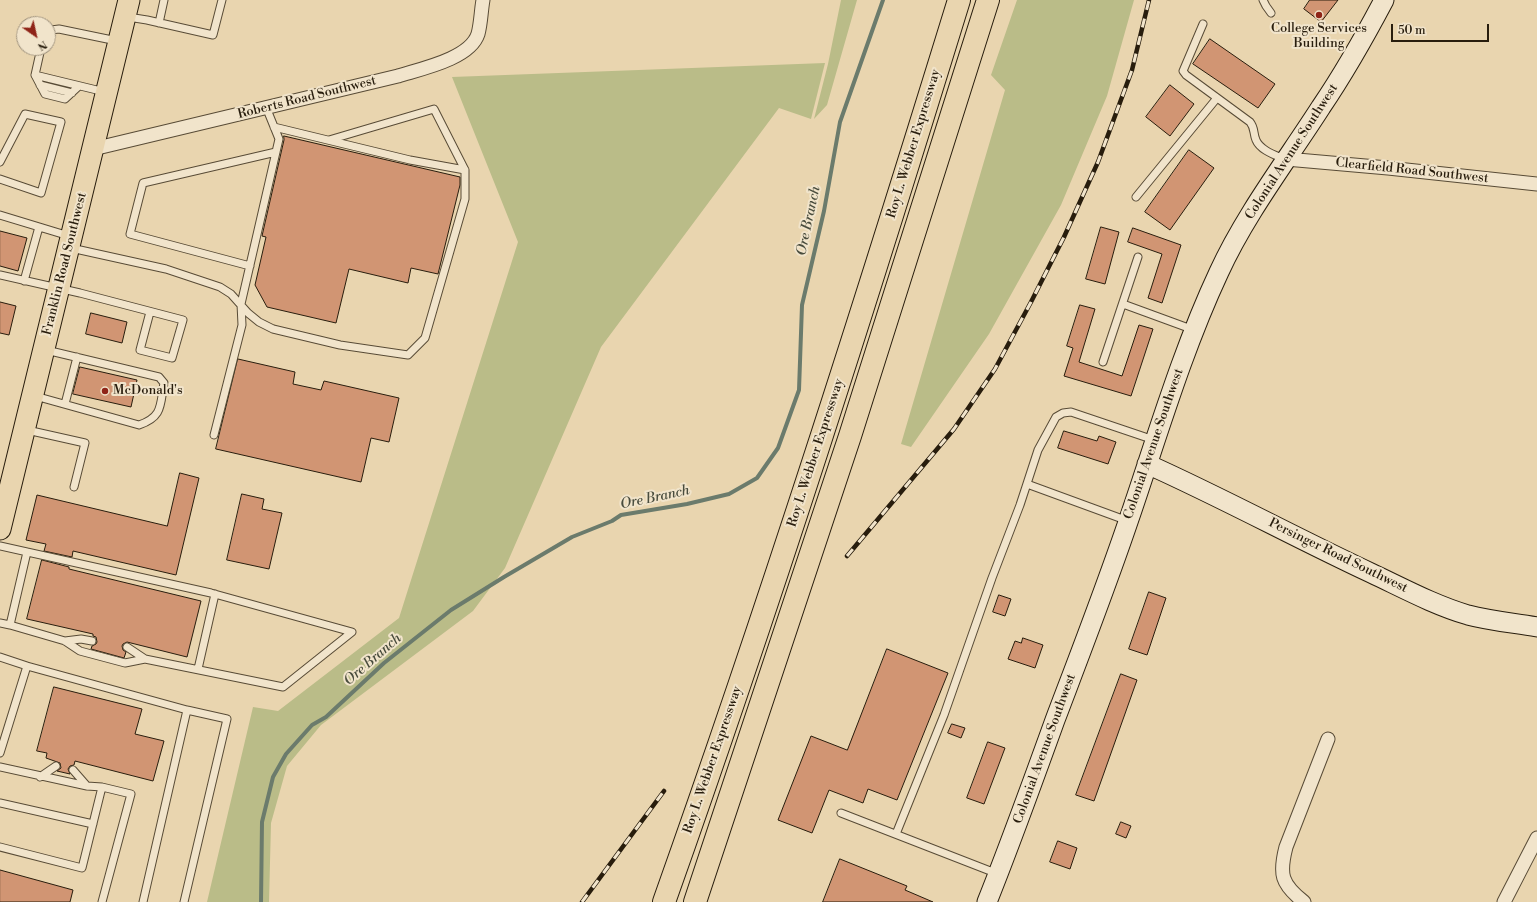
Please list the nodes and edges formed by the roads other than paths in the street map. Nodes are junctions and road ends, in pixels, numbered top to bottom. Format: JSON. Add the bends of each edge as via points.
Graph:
{"nodes":[{"id":1,"x":164,"y":0,"type":"edge"},
{"id":2,"x":222,"y":0,"type":"edge"},
{"id":3,"x":483,"y":0,"type":"edge"},
{"id":4,"x":959,"y":0,"type":"edge"},
{"id":5,"x":988,"y":0,"type":"edge"},
{"id":6,"x":1263,"y":0,"type":"edge"},
{"id":7,"x":1383,"y":4,"type":"edge"},
{"id":8,"x":127,"y":8,"type":"edge"},
{"id":9,"x":1271,"y":13,"type":"dead end"},
{"id":10,"x":158,"y":22,"type":"junction"},
{"id":11,"x":1203,"y":24,"type":"dead end"},
{"id":12,"x":56,"y":29,"type":"edge"},
{"id":13,"x":119,"y":42,"type":"junction"},
{"id":14,"x":39,"y":56,"type":"edge"},
{"id":15,"x":35,"y":75,"type":"junction"},
{"id":16,"x":79,"y":86,"type":"junction"},
{"id":17,"x":107,"y":92,"type":"junction"},
{"id":18,"x":1217,"y":98,"type":"junction"},
{"id":19,"x":266,"y":107,"type":"junction"},
{"id":20,"x":274,"y":127,"type":"junction"},
{"id":21,"x":329,"y":140,"type":"junction"},
{"id":22,"x":93,"y":149,"type":"junction"},
{"id":23,"x":276,"y":152,"type":"junction"},
{"id":24,"x":1286,"y":159,"type":"junction"},
{"id":25,"x":0,"y":162,"type":"edge"},
{"id":26,"x":465,"y":170,"type":"junction"},
{"id":27,"x":0,"y":179,"type":"edge"},
{"id":28,"x":1537,"y":184,"type":"edge"},
{"id":29,"x":1136,"y":197,"type":"dead end"},
{"id":30,"x":0,"y":215,"type":"edge"},
{"id":31,"x":39,"y":227,"type":"junction"},
{"id":32,"x":70,"y":242,"type":"junction"},
{"id":33,"x":1138,"y":257,"type":"dead end"},
{"id":34,"x":250,"y":266,"type":"junction"},
{"id":35,"x":0,"y":275,"type":"edge"},
{"id":36,"x":24,"y":281,"type":"junction"},
{"id":37,"x":59,"y":289,"type":"junction"},
{"id":38,"x":241,"y":304,"type":"junction"},
{"id":39,"x":1123,"y":304,"type":"junction"},
{"id":40,"x":150,"y":312,"type":"junction"},
{"id":41,"x":1194,"y":330,"type":"junction"},
{"id":42,"x":44,"y":350,"type":"junction"},
{"id":43,"x":77,"y":357,"type":"junction"},
{"id":44,"x":1103,"y":362,"type":"dead end"},
{"id":45,"x":33,"y":396,"type":"junction"},
{"id":46,"x":65,"y":404,"type":"junction"},
{"id":47,"x":24,"y":429,"type":"junction"},
{"id":48,"x":214,"y":435,"type":"dead end"},
{"id":49,"x":1155,"y":440,"type":"junction"},
{"id":50,"x":1147,"y":464,"type":"junction"},
{"id":51,"x":1027,"y":484,"type":"junction"},
{"id":52,"x":74,"y":487,"type":"dead end"},
{"id":53,"x":1128,"y":521,"type":"junction"},
{"id":54,"x":0,"y":529,"type":"edge"},
{"id":55,"x":0,"y":546,"type":"edge"},
{"id":56,"x":27,"y":552,"type":"junction"},
{"id":57,"x":215,"y":594,"type":"junction"},
{"id":58,"x":0,"y":623,"type":"edge"},
{"id":59,"x":10,"y":625,"type":"junction"},
{"id":60,"x":1537,"y":627,"type":"edge"},
{"id":61,"x":65,"y":641,"type":"junction"},
{"id":62,"x":92,"y":641,"type":"dead end"},
{"id":63,"x":127,"y":647,"type":"dead end"},
{"id":64,"x":0,"y":657,"type":"edge"},
{"id":65,"x":145,"y":659,"type":"junction"},
{"id":66,"x":27,"y":666,"type":"junction"},
{"id":67,"x":198,"y":669,"type":"junction"},
{"id":68,"x":187,"y":710,"type":"junction"},
{"id":69,"x":1328,"y":739,"type":"dead end"},
{"id":70,"x":0,"y":752,"type":"edge"},
{"id":71,"x":56,"y":766,"type":"dead end"},
{"id":72,"x":0,"y":767,"type":"edge"},
{"id":73,"x":73,"y":770,"type":"dead end"},
{"id":74,"x":40,"y":776,"type":"junction"},
{"id":75,"x":86,"y":786,"type":"junction"},
{"id":76,"x":102,"y":787,"type":"junction"},
{"id":77,"x":0,"y":803,"type":"edge"},
{"id":78,"x":841,"y":813,"type":"dead end"},
{"id":79,"x":93,"y":824,"type":"junction"},
{"id":80,"x":896,"y":834,"type":"junction"},
{"id":81,"x":1537,"y":838,"type":"edge"},
{"id":82,"x":0,"y":846,"type":"edge"},
{"id":83,"x":998,"y":874,"type":"junction"},
{"id":84,"x":102,"y":902,"type":"edge"},
{"id":85,"x":143,"y":902,"type":"edge"},
{"id":86,"x":184,"y":902,"type":"edge"},
{"id":87,"x":664,"y":902,"type":"edge"},
{"id":88,"x":695,"y":902,"type":"edge"},
{"id":89,"x":987,"y":902,"type":"edge"},
{"id":90,"x":1304,"y":902,"type":"edge"},
{"id":91,"x":1504,"y":902,"type":"edge"}],
"edges":[{"from":1,"to":10,"type":"lane"},
{"from":2,"to":10,"type":"lane","via":[[213,35]]},
{"from":3,"to":19,"type":"street","name":"Roberts Road Southwest","via":[[478,35],[472,45],[446,60],[398,76]]},
{"from":4,"to":87,"type":"highway","name":"Roy L. Webber Expressway","via":[[814,460]]},
{"from":5,"to":88,"type":"highway","name":"Roy L. Webber Expressway","via":[[850,436]]},
{"from":6,"to":9,"type":"lane"},
{"from":7,"to":24,"type":"main road","name":"Colonial Avenue Southwest","via":[[1322,106]]},
{"from":8,"to":10,"type":"lane"},
{"from":8,"to":13,"type":"main road","name":"Franklin Road Southwest"},
{"from":11,"to":18,"type":"lane","via":[[1183,71]]},
{"from":12,"to":13,"type":"lane"},
{"from":13,"to":17,"type":"main road","name":"Franklin Road Southwest"},
{"from":14,"to":15,"type":"lane"},
{"from":15,"to":16,"type":"lane"},
{"from":15,"to":16,"type":"lane","via":[[45,94],[65,99]]},
{"from":16,"to":17,"type":"lane"},
{"from":17,"to":22,"type":"main road","name":"Franklin Road Southwest"},
{"from":18,"to":24,"type":"lane","via":[[1253,125],[1258,144]]},
{"from":18,"to":29,"type":"lane"},
{"from":19,"to":20,"type":"lane"},
{"from":19,"to":22,"type":"street","name":"Roberts Road Southwest"},
{"from":20,"to":21,"type":"lane"},
{"from":20,"to":23,"type":"lane","via":[[279,139]]},
{"from":21,"to":26,"type":"lane","via":[[410,160]]},
{"from":21,"to":26,"type":"lane","via":[[434,109]]},
{"from":22,"to":32,"type":"main road","name":"Franklin Road Southwest"},
{"from":23,"to":34,"type":"lane"},
{"from":23,"to":34,"type":"lane","via":[[143,183],[130,234]]},
{"from":24,"to":28,"type":"street","name":"Clearfield Road Southwest"},
{"from":24,"to":41,"type":"main road","name":"Colonial Avenue Southwest","via":[[1220,268]]},
{"from":25,"to":27,"type":"lane","via":[[25,114],[61,122],[41,193]]},
{"from":26,"to":38,"type":"lane","via":[[465,199],[425,338],[408,354],[340,345],[273,329],[259,322]]},
{"from":30,"to":31,"type":"lane"},
{"from":31,"to":32,"type":"lane"},
{"from":31,"to":36,"type":"lane"},
{"from":32,"to":37,"type":"main road","name":"Franklin Road Southwest"},
{"from":32,"to":38,"type":"lane","via":[[220,287]]},
{"from":33,"to":39,"type":"lane"},
{"from":34,"to":38,"type":"lane"},
{"from":35,"to":36,"type":"lane"},
{"from":36,"to":37,"type":"lane"},
{"from":37,"to":40,"type":"lane"},
{"from":37,"to":42,"type":"main road","name":"Franklin Road Southwest"},
{"from":38,"to":48,"type":"lane","via":[[242,325]]},
{"from":39,"to":41,"type":"lane"},
{"from":39,"to":44,"type":"lane"},
{"from":40,"to":40,"type":"lane","via":[[140,350],[172,358],[183,320]]},
{"from":41,"to":49,"type":"main road","name":"Colonial Avenue Southwest"},
{"from":42,"to":43,"type":"lane"},
{"from":42,"to":45,"type":"main road","name":"Franklin Road Southwest"},
{"from":43,"to":46,"type":"lane"},
{"from":43,"to":46,"type":"lane","via":[[159,377],[164,383],[159,412],[148,422],[138,425]]},
{"from":45,"to":46,"type":"lane"},
{"from":45,"to":47,"type":"main road","name":"Franklin Road Southwest"},
{"from":47,"to":52,"type":"lane","via":[[85,443]]},
{"from":47,"to":54,"type":"main road","name":"Franklin Road Southwest"},
{"from":49,"to":50,"type":"main road","name":"Colonial Avenue Southwest"},
{"from":49,"to":51,"type":"lane","via":[[1071,412],[1063,413],[1056,417],[1047,432]]},
{"from":50,"to":53,"type":"main road","name":"Colonial Avenue Southwest"},
{"from":50,"to":60,"type":"main road","name":"Persinger Road Southwest","via":[[1438,604],[1492,620]]},
{"from":51,"to":53,"type":"lane"},
{"from":51,"to":80,"type":"lane","via":[[944,715]]},
{"from":53,"to":83,"type":"main road","name":"Colonial Avenue Southwest"},
{"from":55,"to":56,"type":"lane"},
{"from":56,"to":57,"type":"lane"},
{"from":56,"to":59,"type":"lane"},
{"from":57,"to":67,"type":"lane"},
{"from":57,"to":67,"type":"lane","via":[[352,632],[283,687]]},
{"from":58,"to":59,"type":"lane"},
{"from":59,"to":61,"type":"lane"},
{"from":61,"to":62,"type":"lane"},
{"from":61,"to":65,"type":"lane","via":[[80,651],[125,663]]},
{"from":63,"to":65,"type":"lane"},
{"from":64,"to":66,"type":"lane"},
{"from":65,"to":67,"type":"lane"},
{"from":66,"to":68,"type":"lane"},
{"from":66,"to":70,"type":"lane"},
{"from":68,"to":85,"type":"lane"},
{"from":68,"to":86,"type":"lane","via":[[227,719]]},
{"from":69,"to":90,"type":"street","via":[[1283,858],[1282,868],[1288,888]]},
{"from":71,"to":74,"type":"lane"},
{"from":72,"to":74,"type":"lane"},
{"from":73,"to":75,"type":"lane"},
{"from":74,"to":75,"type":"lane"},
{"from":75,"to":76,"type":"lane"},
{"from":76,"to":79,"type":"lane"},
{"from":76,"to":84,"type":"lane","via":[[131,794]]},
{"from":77,"to":79,"type":"lane"},
{"from":78,"to":80,"type":"lane"},
{"from":79,"to":82,"type":"lane","via":[[82,868]]},
{"from":80,"to":83,"type":"lane"},
{"from":81,"to":91,"type":"street"},
{"from":83,"to":89,"type":"main road","name":"Colonial Avenue Southwest"}]}
